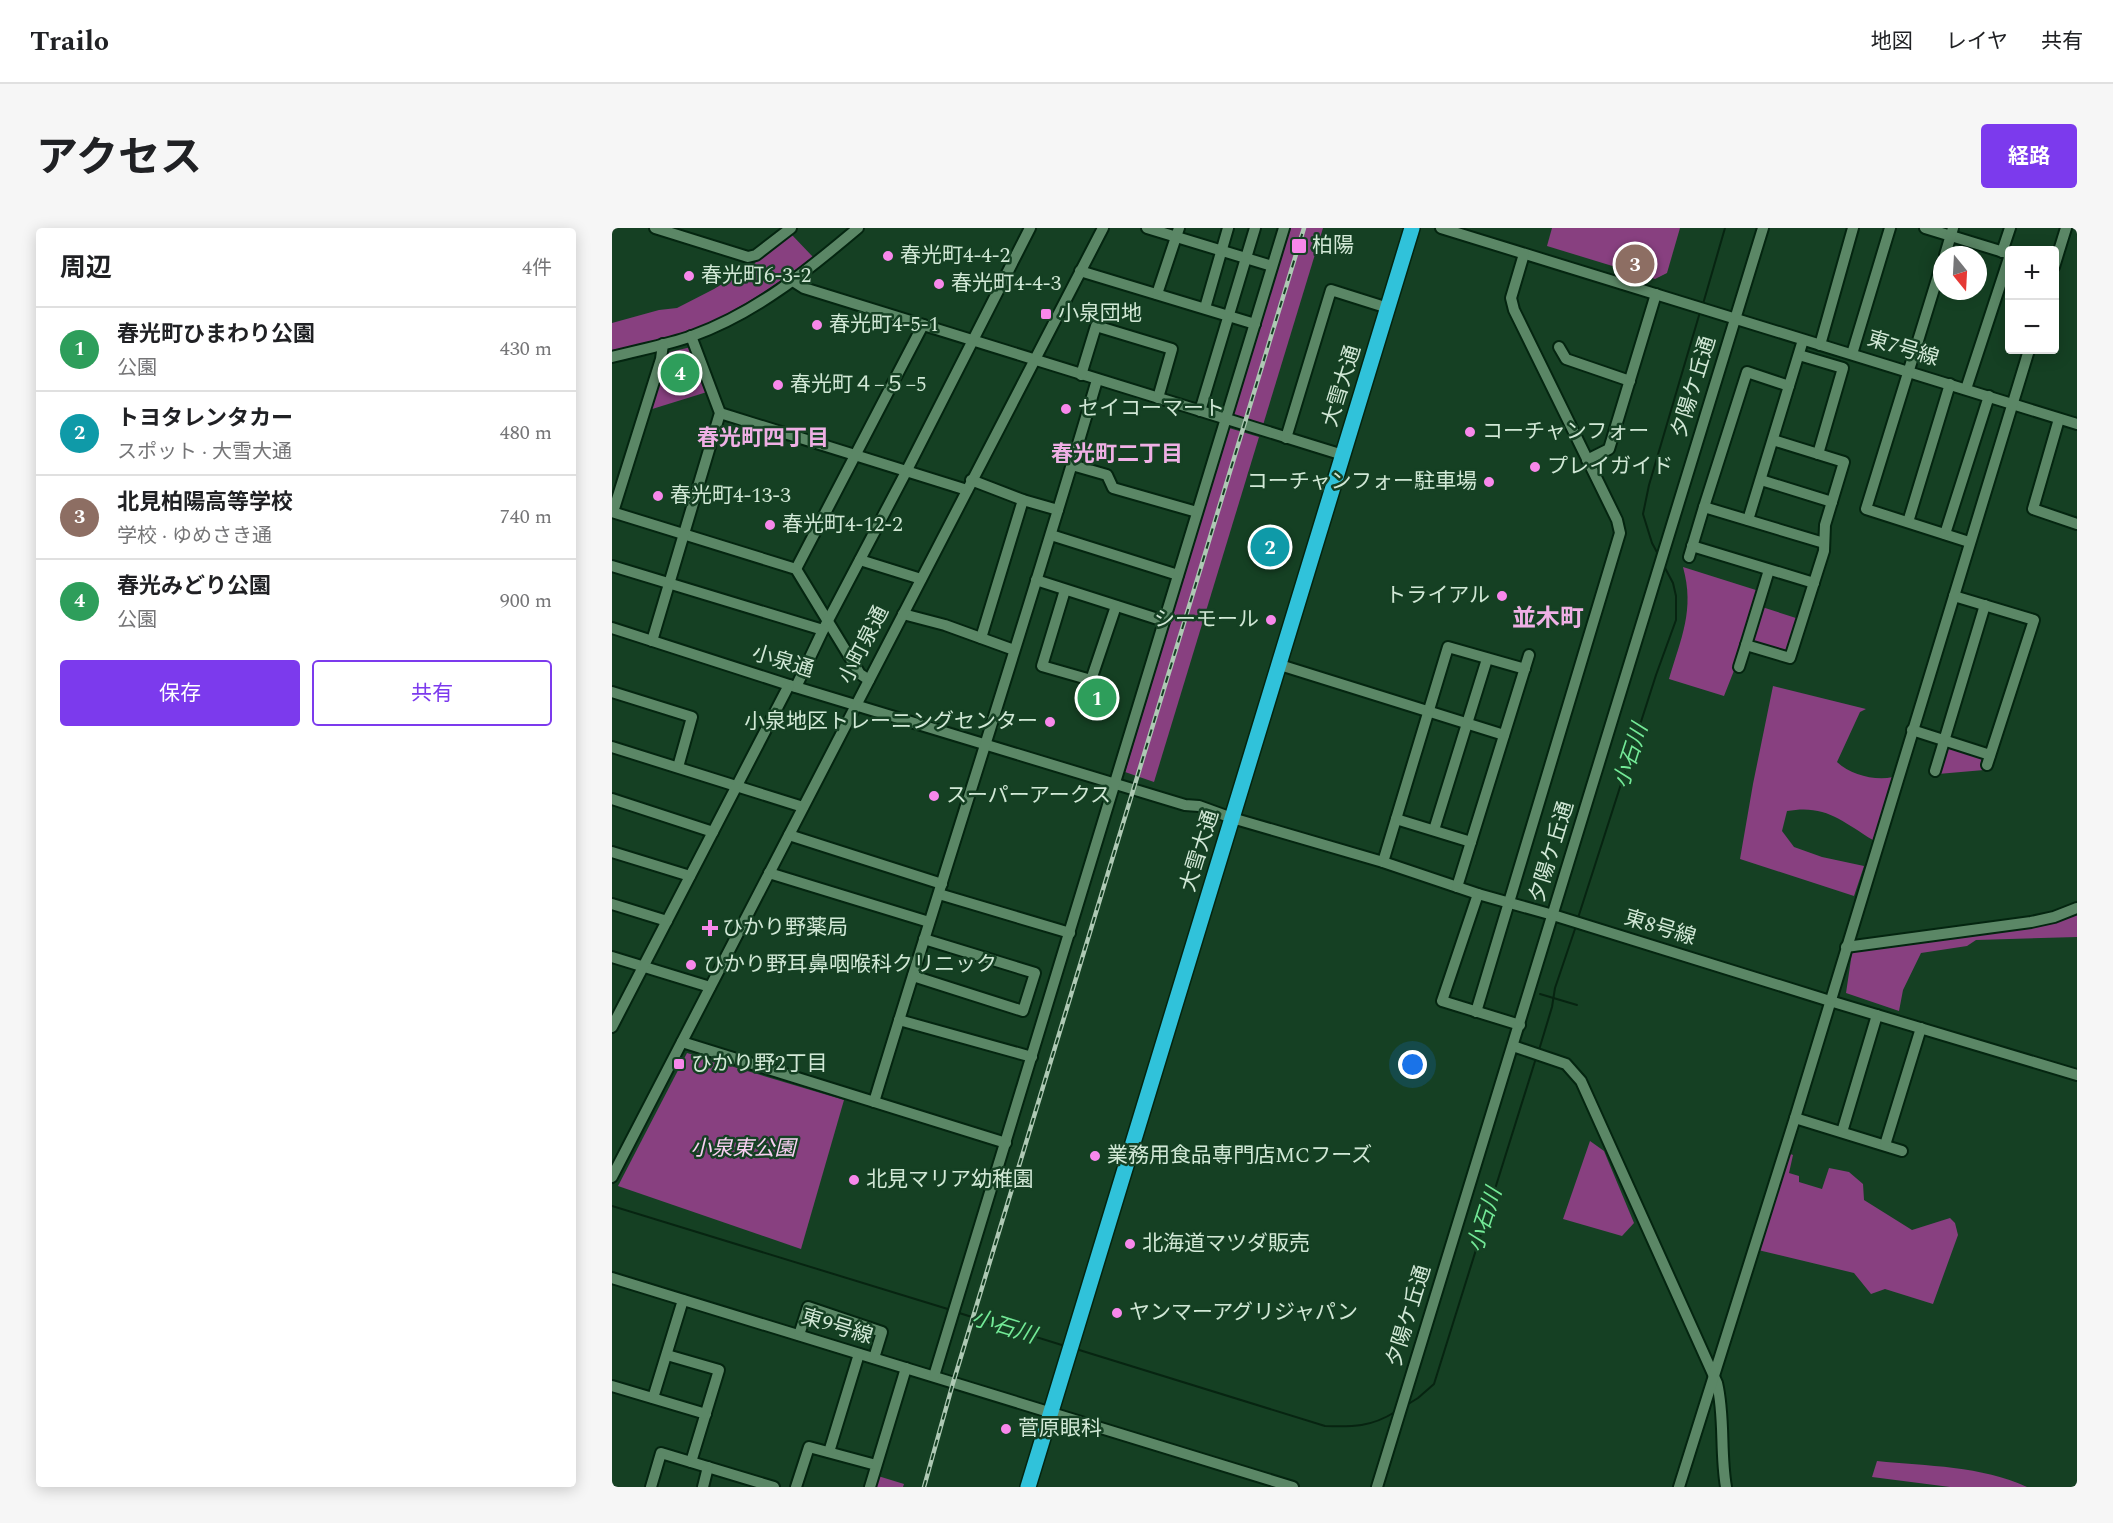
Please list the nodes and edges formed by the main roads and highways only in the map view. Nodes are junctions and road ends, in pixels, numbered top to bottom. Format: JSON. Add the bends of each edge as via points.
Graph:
{"nodes":[{"id":1,"x":1412,"y":228,"type":"edge"},
{"id":2,"x":1028,"y":1487,"type":"edge"}],
"edges":[{"from":1,"to":2,"type":"highway","name":"大雪大通"}]}
